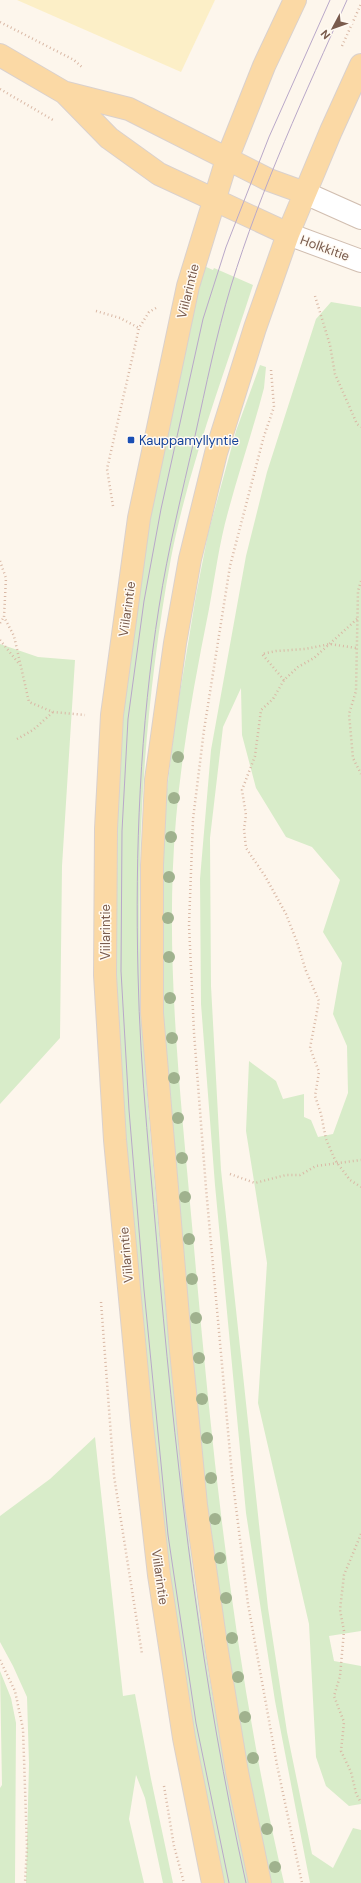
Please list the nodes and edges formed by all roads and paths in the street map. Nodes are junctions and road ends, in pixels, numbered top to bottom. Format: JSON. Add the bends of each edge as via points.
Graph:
{"nodes":[{"id":1,"x":295,"y":0,"type":"edge"},
{"id":2,"x":0,"y":22,"type":"edge"},
{"id":3,"x":0,"y":56,"type":"edge"},
{"id":4,"x":74,"y":60,"type":"dead end"},
{"id":5,"x":361,"y":65,"type":"edge"},
{"id":6,"x":0,"y":89,"type":"edge"},
{"id":7,"x":65,"y":93,"type":"junction"},
{"id":8,"x":48,"y":119,"type":"dead end"},
{"id":9,"x":226,"y":159,"type":"junction"},
{"id":10,"x":305,"y":193,"type":"junction"},
{"id":11,"x":213,"y":198,"type":"junction"},
{"id":12,"x":361,"y":218,"type":"edge"},
{"id":13,"x":288,"y":234,"type":"junction"},
{"id":14,"x":361,"y":261,"type":"edge"},
{"id":15,"x":315,"y":296,"type":"dead end"},
{"id":16,"x":96,"y":311,"type":"dead end"},
{"id":17,"x":139,"y":328,"type":"dead end"},
{"id":18,"x":274,"y":407,"type":"dead end"},
{"id":19,"x":361,"y":427,"type":"edge"},
{"id":20,"x":0,"y":560,"type":"edge"},
{"id":21,"x":361,"y":581,"type":"edge"},
{"id":22,"x":4,"y":616,"type":"junction"},
{"id":23,"x":357,"y":619,"type":"junction"},
{"id":24,"x":0,"y":623,"type":"edge"},
{"id":25,"x":0,"y":640,"type":"edge"},
{"id":26,"x":330,"y":644,"type":"junction"},
{"id":27,"x":356,"y":648,"type":"junction"},
{"id":28,"x":20,"y":665,"type":"junction"},
{"id":29,"x":284,"y":680,"type":"junction"},
{"id":30,"x":53,"y":712,"type":"junction"},
{"id":31,"x":89,"y":715,"type":"dead end"},
{"id":32,"x":18,"y":739,"type":"dead end"},
{"id":33,"x":361,"y":774,"type":"edge"},
{"id":34,"x":361,"y":1160,"type":"edge"},
{"id":35,"x":338,"y":1163,"type":"junction"},
{"id":36,"x":230,"y":1174,"type":"dead end"},
{"id":37,"x":361,"y":1187,"type":"edge"},
{"id":38,"x":361,"y":1534,"type":"edge"},
{"id":39,"x":0,"y":1660,"type":"edge"},
{"id":40,"x":361,"y":1803,"type":"edge"},
{"id":41,"x":25,"y":1883,"type":"edge"},
{"id":42,"x":213,"y":1883,"type":"edge"},
{"id":43,"x":260,"y":1883,"type":"edge"},
{"id":44,"x":302,"y":1883,"type":"edge"}],
"edges":[{"from":1,"to":9,"type":"main road","name":"Viilarintie","via":[[261,72]]},
{"from":2,"to":4,"type":"path"},
{"from":3,"to":7,"type":"main road"},
{"from":5,"to":10,"type":"main road"},
{"from":6,"to":8,"type":"path"},
{"from":7,"to":9,"type":"main road","via":[[128,109]]},
{"from":7,"to":11,"type":"main road","via":[[109,138],[159,174]]},
{"from":9,"to":10,"type":"main road","via":[[269,180]]},
{"from":9,"to":11,"type":"main road","name":"Viilarintie"},
{"from":10,"to":12,"type":"street"},
{"from":10,"to":13,"type":"main road"},
{"from":11,"to":13,"type":"main road"},
{"from":11,"to":42,"type":"main road","name":"Viilarintie","via":[[188,286],[139,518],[112,715],[106,829],[105,968],[115,1140],[141,1417],[159,1575],[184,1738]]},
{"from":13,"to":14,"type":"street","name":"Holkkitie"},
{"from":13,"to":43,"type":"main road","via":[[216,453],[190,559],[175,642],[156,780],[152,865],[152,1013],[196,1505],[236,1765]]},
{"from":15,"to":19,"type":"path","via":[[330,345],[335,374],[357,424]]},
{"from":16,"to":17,"type":"path","via":[[120,318]]},
{"from":18,"to":44,"type":"path","via":[[230,566],[193,819],[189,925],[205,1180],[233,1482],[248,1604],[277,1765]]},
{"from":20,"to":22,"type":"path","via":[[6,578]]},
{"from":21,"to":23,"type":"path"},
{"from":22,"to":24,"type":"path"},
{"from":22,"to":28,"type":"path","via":[[14,636]]},
{"from":23,"to":26,"type":"path"},
{"from":23,"to":27,"type":"path"},
{"from":25,"to":28,"type":"path"},
{"from":26,"to":27,"type":"path"},
{"from":26,"to":29,"type":"path"},
{"from":26,"to":29,"type":"path","via":[[305,650],[262,654]]},
{"from":27,"to":33,"type":"path","via":[[356,692],[349,714],[352,758]]},
{"from":28,"to":30,"type":"path","via":[[29,702]]},
{"from":29,"to":35,"type":"path","via":[[273,699],[261,710],[255,756],[242,790],[246,815],[246,848],[286,914],[319,1001],[310,1048],[319,1072],[315,1096],[326,1139]]},
{"from":30,"to":31,"type":"path"},
{"from":30,"to":32,"type":"path","via":[[33,730]]},
{"from":34,"to":35,"type":"path"},
{"from":35,"to":36,"type":"path","via":[[316,1166],[300,1175],[286,1175],[255,1183]]},
{"from":35,"to":37,"type":"path","via":[[350,1180]]},
{"from":38,"to":40,"type":"path","via":[[344,1574],[340,1610],[344,1631],[340,1676],[334,1696],[344,1722],[342,1751]]},
{"from":39,"to":41,"type":"path","via":[[15,1691],[23,1729],[27,1847]]}]}
